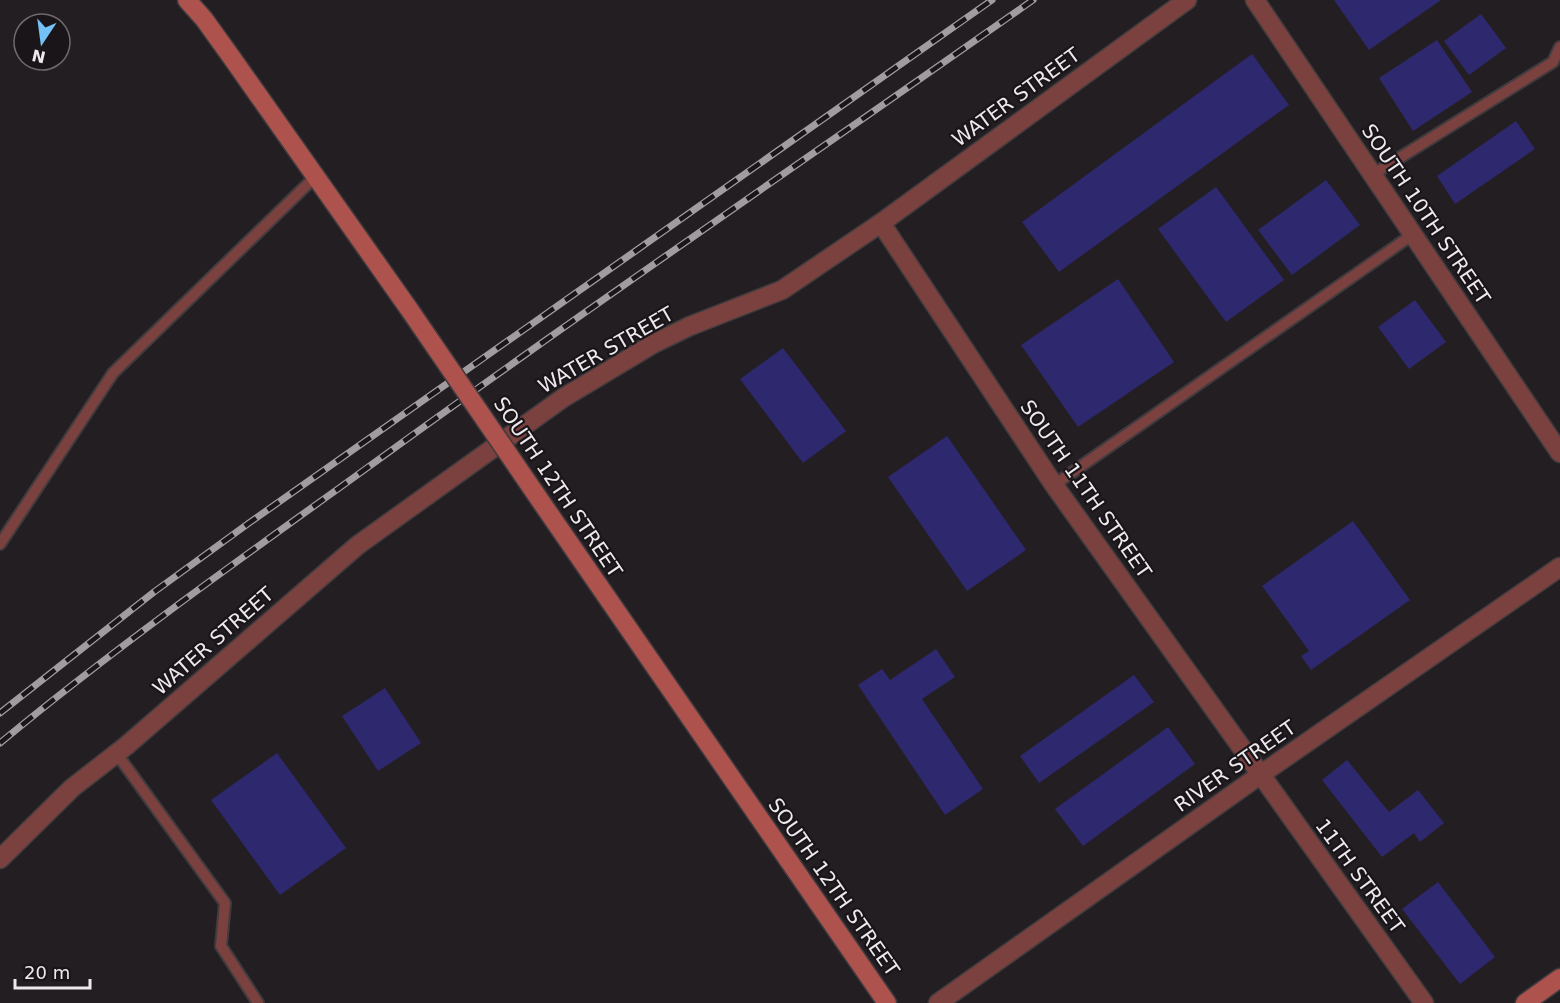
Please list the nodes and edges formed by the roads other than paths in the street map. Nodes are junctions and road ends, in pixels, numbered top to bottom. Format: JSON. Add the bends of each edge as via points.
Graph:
{"nodes":[{"id":1,"x":187,"y":0,"type":"edge"},
{"id":2,"x":1187,"y":0,"type":"edge"},
{"id":3,"x":1255,"y":0,"type":"edge"},
{"id":4,"x":1560,"y":47,"type":"edge"},
{"id":5,"x":1372,"y":175,"type":"junction"},
{"id":6,"x":316,"y":176,"type":"junction"},
{"id":7,"x":881,"y":223,"type":"junction"},
{"id":8,"x":1412,"y":235,"type":"junction"},
{"id":9,"x":1560,"y":453,"type":"edge"},
{"id":10,"x":1054,"y":485,"type":"junction"},
{"id":11,"x":0,"y":544,"type":"edge"},
{"id":12,"x":1560,"y":567,"type":"edge"},
{"id":13,"x":117,"y":754,"type":"junction"},
{"id":14,"x":1260,"y":775,"type":"junction"},
{"id":15,"x":0,"y":859,"type":"edge"},
{"id":16,"x":1560,"y":978,"type":"edge"},
{"id":17,"x":258,"y":1003,"type":"edge"},
{"id":18,"x":887,"y":1003,"type":"edge"},
{"id":19,"x":938,"y":1003,"type":"edge"},
{"id":20,"x":1424,"y":1003,"type":"edge"},
{"id":21,"x":1525,"y":1003,"type":"edge"}],
"edges":[{"from":1,"to":6,"type":"main road","name":"SOUTH 12TH STREET"},
{"from":2,"to":7,"type":"street","name":"WATER STREET"},
{"from":3,"to":5,"type":"street","name":"SOUTH 10TH STREET"},
{"from":4,"to":5,"type":"lane","via":[[1553,62]]},
{"from":5,"to":8,"type":"street","name":"SOUTH 10TH STREET"},
{"from":6,"to":11,"type":"lane","via":[[112,373]]},
{"from":6,"to":18,"type":"main road","name":"SOUTH 12TH STREET","bridge":true},
{"from":7,"to":10,"type":"street","name":"SOUTH 11TH STREET"},
{"from":7,"to":13,"type":"street","name":"WATER STREET","via":[[782,290],[653,344],[563,398],[358,545]]},
{"from":8,"to":9,"type":"street","name":"SOUTH 10TH STREET"},
{"from":8,"to":10,"type":"lane"},
{"from":10,"to":14,"type":"street","name":"SOUTH 11TH STREET"},
{"from":12,"to":14,"type":"street","name":"RIVER STREET"},
{"from":13,"to":15,"type":"street","name":"WATER STREET","via":[[72,788]]},
{"from":13,"to":17,"type":"lane","via":[[225,903],[221,946]]},
{"from":14,"to":19,"type":"street","name":"RIVER STREET"},
{"from":14,"to":20,"type":"street","name":"11TH STREET"},
{"from":16,"to":21,"type":"main road"}]}
